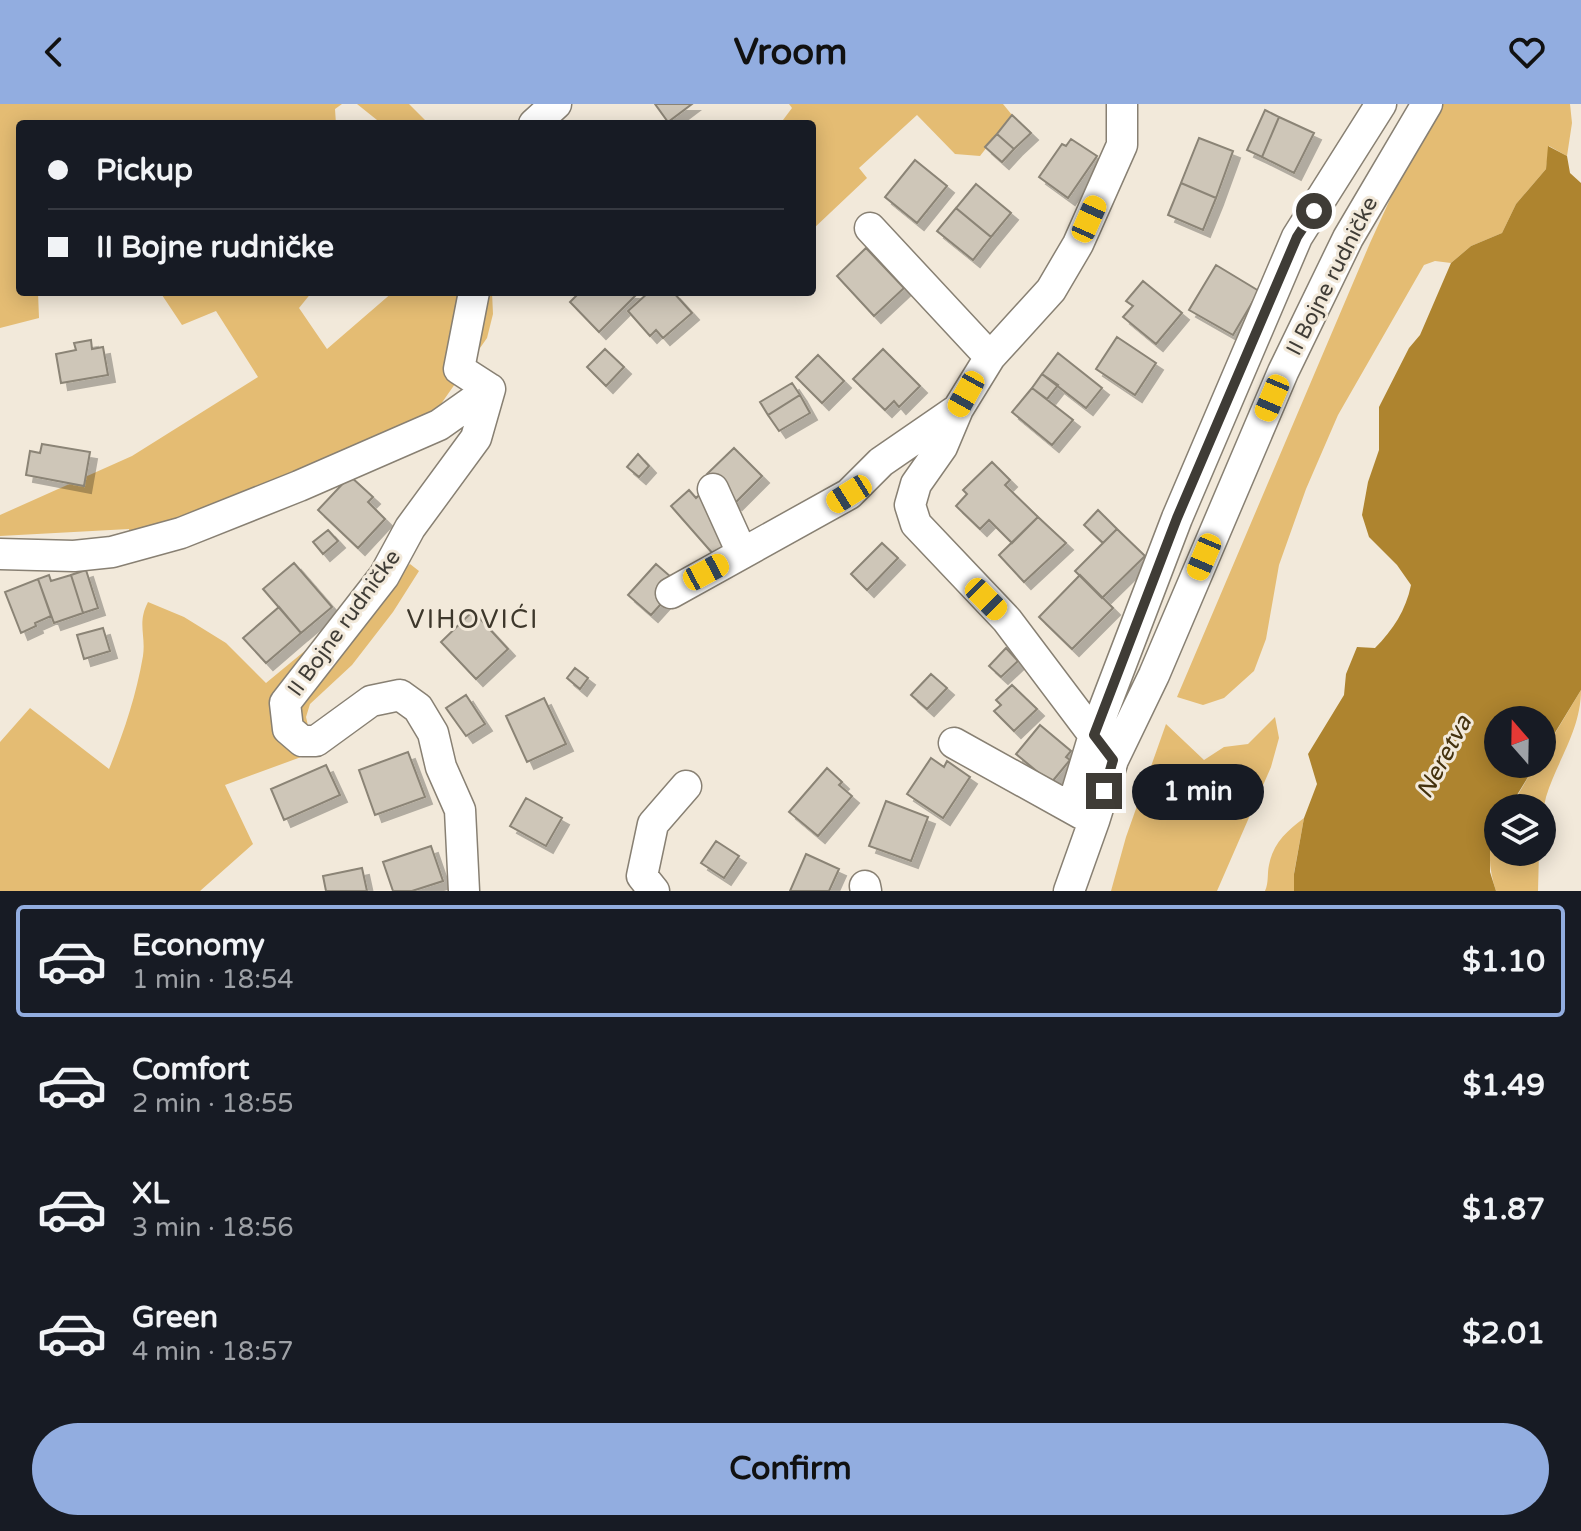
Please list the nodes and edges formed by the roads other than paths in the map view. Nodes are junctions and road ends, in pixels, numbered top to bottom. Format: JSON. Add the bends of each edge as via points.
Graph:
{"nodes":[{"id":1,"x":556,"y":104,"type":"edge"},
{"id":2,"x":1122,"y":104,"type":"edge"},
{"id":3,"x":1381,"y":104,"type":"edge"},
{"id":4,"x":1427,"y":104,"type":"edge"},
{"id":5,"x":538,"y":120,"type":"edge"},
{"id":6,"x":870,"y":228,"type":"dead end"},
{"id":7,"x":473,"y":296,"type":"edge"},
{"id":8,"x":990,"y":357,"type":"junction"},
{"id":9,"x":490,"y":389,"type":"junction"},
{"id":10,"x":958,"y":409,"type":"junction"},
{"id":11,"x":713,"y":489,"type":"dead end"},
{"id":12,"x":742,"y":553,"type":"junction"},
{"id":13,"x":0,"y":554,"type":"edge"},
{"id":14,"x":671,"y":593,"type":"dead end"},
{"id":15,"x":1094,"y":735,"type":"junction"},
{"id":16,"x":954,"y":743,"type":"dead end"},
{"id":17,"x":1113,"y":760,"type":"junction"},
{"id":18,"x":686,"y":786,"type":"dead end"},
{"id":19,"x":1083,"y":814,"type":"junction"},
{"id":20,"x":464,"y":891,"type":"edge"},
{"id":21,"x":654,"y":891,"type":"edge"},
{"id":22,"x":1069,"y":891,"type":"edge"}],
"edges":[{"from":1,"to":5,"type":"street"},
{"from":2,"to":8,"type":"street","via":[[1122,145],[1078,244],[1051,290]]},
{"from":3,"to":15,"type":"street","name":"II Bojne rudničke","via":[[1297,237],[1177,518]]},
{"from":4,"to":17,"type":"street","name":"II Bojne rudničke","via":[[1348,238],[1283,372]]},
{"from":6,"to":8,"type":"street"},
{"from":7,"to":9,"type":"street","via":[[459,369]]},
{"from":8,"to":10,"type":"street"},
{"from":9,"to":13,"type":"street","via":[[427,431],[181,533],[112,552]]},
{"from":9,"to":20,"type":"street","name":"II Bojne rudničke","via":[[476,438],[410,528],[384,576],[285,703],[288,729],[302,741],[316,741],[371,701],[400,695],[418,708],[433,733],[460,810]]},
{"from":10,"to":12,"type":"street","via":[[881,462],[849,494]]},
{"from":10,"to":15,"type":"street","via":[[942,447],[916,484],[910,505],[916,524],[1007,620]]},
{"from":11,"to":12,"type":"street"},
{"from":12,"to":14,"type":"street"},
{"from":15,"to":17,"type":"street"},
{"from":15,"to":19,"type":"street","name":"II Bojne rudničke"},
{"from":16,"to":19,"type":"street"},
{"from":17,"to":19,"type":"street","name":"II Bojne rudničke"},
{"from":18,"to":21,"type":"street","via":[[653,824],[642,876]]},
{"from":19,"to":22,"type":"street","name":"II Bojne rudničke"}]}
